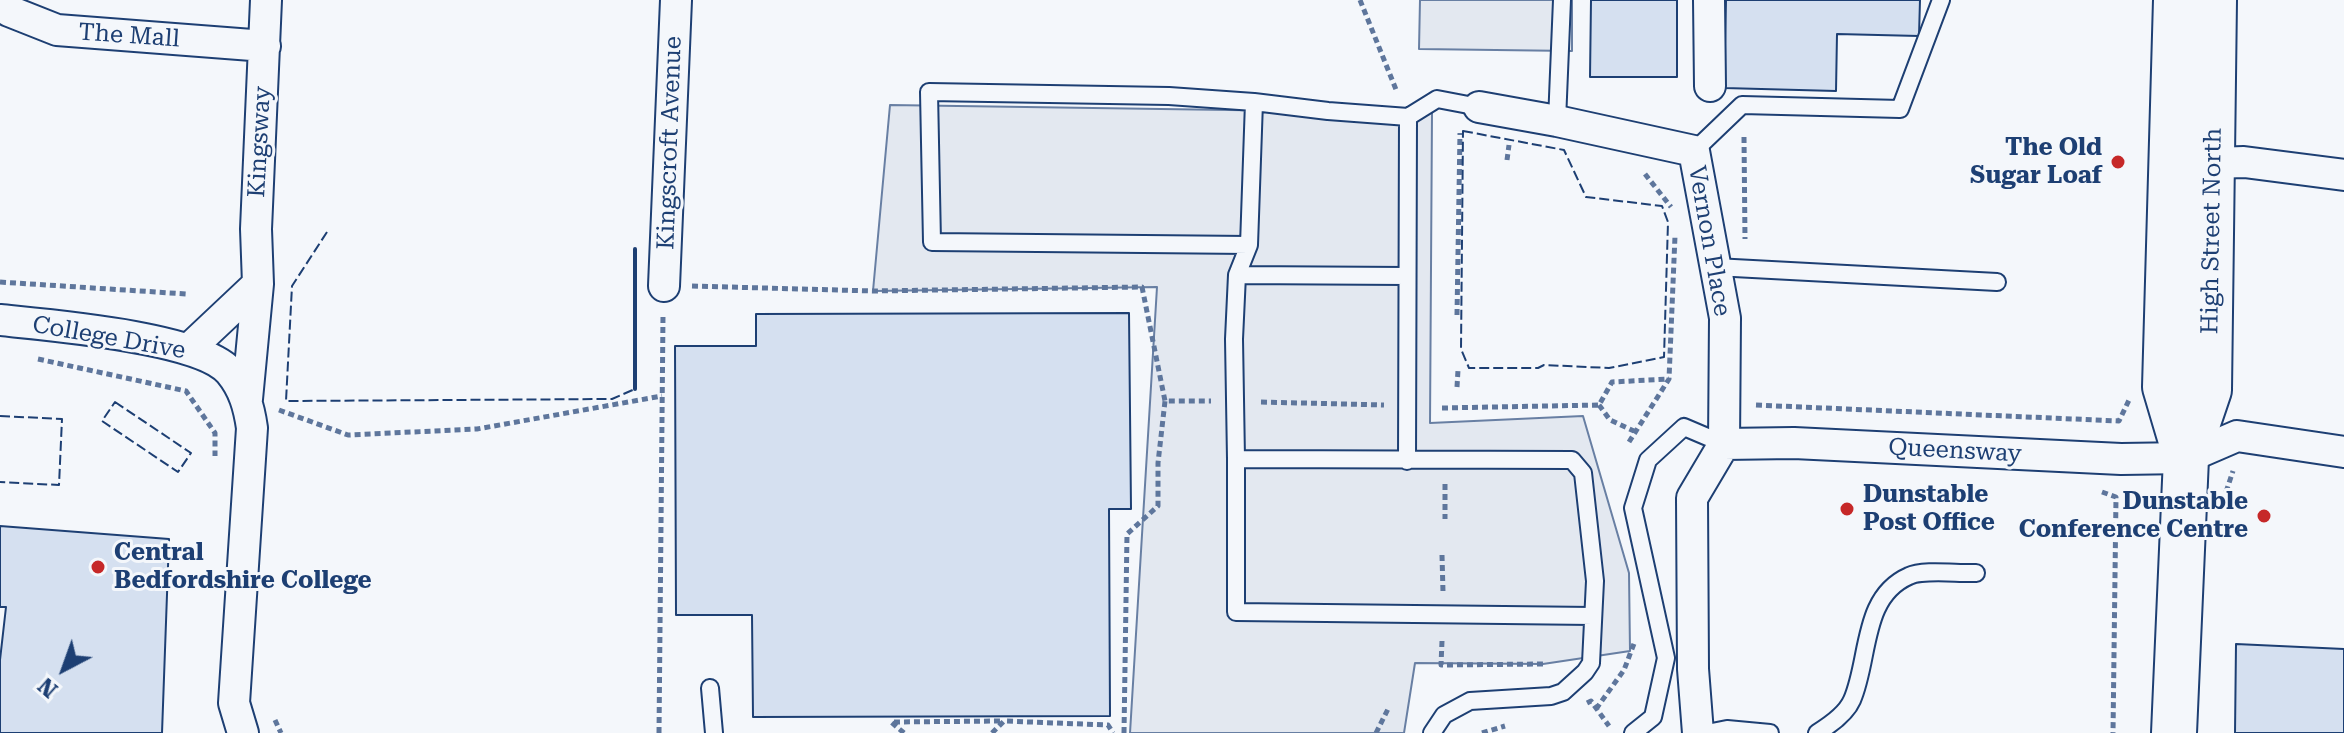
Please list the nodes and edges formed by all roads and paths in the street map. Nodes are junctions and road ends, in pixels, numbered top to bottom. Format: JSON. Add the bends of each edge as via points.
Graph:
{"nodes":[{"id":1,"x":266,"y":0,"type":"edge"},
{"id":2,"x":676,"y":0,"type":"edge"},
{"id":3,"x":1360,"y":0,"type":"edge"},
{"id":4,"x":1562,"y":0,"type":"edge"},
{"id":5,"x":1709,"y":0,"type":"edge"},
{"id":6,"x":1941,"y":0,"type":"edge"},
{"id":7,"x":2176,"y":0,"type":"edge"},
{"id":8,"x":2214,"y":0,"type":"edge"},
{"id":9,"x":0,"y":2,"type":"edge"},
{"id":10,"x":265,"y":46,"type":"junction"},
{"id":11,"x":1710,"y":86,"type":"dead end"},
{"id":12,"x":1254,"y":102,"type":"junction"},
{"id":13,"x":1470,"y":105,"type":"junction"},
{"id":14,"x":1408,"y":117,"type":"junction"},
{"id":15,"x":1557,"y":121,"type":"junction"},
{"id":16,"x":1694,"y":151,"type":"junction"},
{"id":17,"x":2214,"y":163,"type":"junction"},
{"id":18,"x":1632,"y":168,"type":"dead end"},
{"id":19,"x":2344,"y":175,"type":"edge"},
{"id":20,"x":1676,"y":213,"type":"dead end"},
{"id":21,"x":1675,"y":229,"type":"dead end"},
{"id":22,"x":1249,"y":245,"type":"junction"},
{"id":23,"x":1715,"y":267,"type":"junction"},
{"id":24,"x":1237,"y":275,"type":"junction"},
{"id":25,"x":1407,"y":276,"type":"junction"},
{"id":26,"x":0,"y":282,"type":"edge"},
{"id":27,"x":1997,"y":282,"type":"dead end"},
{"id":28,"x":258,"y":284,"type":"junction"},
{"id":29,"x":664,"y":286,"type":"junction"},
{"id":30,"x":187,"y":294,"type":"dead end"},
{"id":31,"x":1457,"y":315,"type":"dead end"},
{"id":32,"x":0,"y":320,"type":"edge"},
{"id":33,"x":189,"y":349,"type":"junction"},
{"id":34,"x":30,"y":357,"type":"dead end"},
{"id":35,"x":1458,"y":370,"type":"dead end"},
{"id":36,"x":1457,"y":387,"type":"dead end"},
{"id":37,"x":662,"y":396,"type":"junction"},
{"id":38,"x":1165,"y":401,"type":"junction"},
{"id":39,"x":1216,"y":401,"type":"dead end"},
{"id":40,"x":1261,"y":402,"type":"dead end"},
{"id":41,"x":261,"y":404,"type":"junction"},
{"id":42,"x":1388,"y":405,"type":"dead end"},
{"id":43,"x":1599,"y":405,"type":"junction"},
{"id":44,"x":1442,"y":408,"type":"dead end"},
{"id":45,"x":1634,"y":431,"type":"dead end"},
{"id":46,"x":1724,"y":444,"type":"junction"},
{"id":47,"x":2344,"y":452,"type":"edge"},
{"id":48,"x":2186,"y":458,"type":"junction"},
{"id":49,"x":1236,"y":459,"type":"junction"},
{"id":50,"x":216,"y":460,"type":"dead end"},
{"id":51,"x":1407,"y":461,"type":"junction"},
{"id":52,"x":1445,"y":475,"type":"dead end"},
{"id":53,"x":2098,"y":491,"type":"dead end"},
{"id":54,"x":1445,"y":519,"type":"dead end"},
{"id":55,"x":1442,"y":555,"type":"dead end"},
{"id":56,"x":1976,"y":573,"type":"dead end"},
{"id":57,"x":1443,"y":597,"type":"dead end"},
{"id":58,"x":1593,"y":616,"type":"junction"},
{"id":59,"x":1442,"y":641,"type":"dead end"},
{"id":60,"x":1543,"y":664,"type":"dead end"},
{"id":61,"x":710,"y":688,"type":"dead end"},
{"id":62,"x":1591,"y":701,"type":"dead end"},
{"id":63,"x":234,"y":703,"type":"junction"},
{"id":64,"x":1388,"y":709,"type":"dead end"},
{"id":65,"x":1004,"y":721,"type":"junction"},
{"id":66,"x":1609,"y":726,"type":"dead end"},
{"id":67,"x":243,"y":733,"type":"edge"},
{"id":68,"x":260,"y":733,"type":"edge"},
{"id":69,"x":659,"y":733,"type":"edge"},
{"id":70,"x":714,"y":733,"type":"edge"},
{"id":71,"x":904,"y":733,"type":"edge"},
{"id":72,"x":992,"y":733,"type":"edge"},
{"id":73,"x":1113,"y":733,"type":"edge"},
{"id":74,"x":1124,"y":733,"type":"edge"},
{"id":75,"x":1376,"y":733,"type":"edge"},
{"id":76,"x":1432,"y":733,"type":"edge"},
{"id":77,"x":1633,"y":733,"type":"edge"},
{"id":78,"x":1698,"y":733,"type":"edge"},
{"id":79,"x":1707,"y":733,"type":"edge"},
{"id":80,"x":1770,"y":733,"type":"edge"},
{"id":81,"x":1817,"y":733,"type":"edge"},
{"id":82,"x":2113,"y":733,"type":"edge"},
{"id":83,"x":2174,"y":733,"type":"edge"}],
"edges":[{"from":1,"to":10,"type":"street","name":"Kingsway"},
{"from":2,"to":29,"type":"street","name":"Kingscroft Avenue"},
{"from":3,"to":14,"type":"path"},
{"from":4,"to":15,"type":"lane"},
{"from":5,"to":11,"type":"street"},
{"from":6,"to":16,"type":"lane","via":[[1900,109],[1742,105]]},
{"from":7,"to":48,"type":"main road","name":"High Street North","via":[[2165,387]]},
{"from":8,"to":17,"type":"main road","name":"High Street North"},
{"from":9,"to":10,"type":"street","name":"The Mall","via":[[9,11],[57,30]]},
{"from":10,"to":28,"type":"street","name":"Kingsway"},
{"from":12,"to":14,"type":"lane"},
{"from":12,"to":22,"type":"lane"},
{"from":12,"to":22,"type":"lane","via":[[929,92],[932,242]]},
{"from":13,"to":14,"type":"lane","via":[[1437,99]]},
{"from":13,"to":15,"type":"street","name":"Vernon Place"},
{"from":13,"to":31,"type":"path"},
{"from":14,"to":25,"type":"lane"},
{"from":15,"to":16,"type":"street","name":"Vernon Place"},
{"from":16,"to":23,"type":"street","name":"Vernon Place"},
{"from":17,"to":19,"type":"street"},
{"from":17,"to":48,"type":"main road","name":"High Street North","via":[[2209,390]]},
{"from":18,"to":20,"type":"path","via":[[1644,173]]},
{"from":21,"to":43,"type":"path","via":[[1669,379],[1612,382]]},
{"from":22,"to":24,"type":"lane"},
{"from":23,"to":27,"type":"lane"},
{"from":23,"to":46,"type":"street","name":"Vernon Place","via":[[1725,318]]},
{"from":24,"to":25,"type":"lane"},
{"from":24,"to":49,"type":"lane"},
{"from":25,"to":51,"type":"lane"},
{"from":26,"to":30,"type":"path"},
{"from":28,"to":33,"type":"street"},
{"from":28,"to":41,"type":"street","name":"Kingsway"},
{"from":29,"to":37,"type":"path"},
{"from":29,"to":38,"type":"path","via":[[873,291],[1142,287]]},
{"from":32,"to":33,"type":"street","name":"College Drive"},
{"from":33,"to":41,"type":"street","name":"College Drive","via":[[229,369]]},
{"from":34,"to":50,"type":"path","via":[[186,391],[215,433]]},
{"from":35,"to":36,"type":"path"},
{"from":37,"to":41,"type":"path","via":[[477,429],[348,435]]},
{"from":37,"to":69,"type":"path"},
{"from":38,"to":39,"type":"path"},
{"from":38,"to":74,"type":"path","via":[[1158,506],[1127,534]]},
{"from":40,"to":42,"type":"path"},
{"from":41,"to":63,"type":"street","name":"College Drive","via":[[252,428]]},
{"from":43,"to":44,"type":"path"},
{"from":43,"to":45,"type":"path","via":[[1610,420]]},
{"from":46,"to":48,"type":"street","name":"Queensway"},
{"from":46,"to":77,"type":"lane","via":[[1684,427],[1648,460],[1640,484],[1633,508],[1666,658],[1653,717]]},
{"from":46,"to":78,"type":"street","via":[[1692,498]]},
{"from":47,"to":48,"type":"street","via":[[2237,436]]},
{"from":48,"to":83,"type":"main road","name":"High Street North"},
{"from":49,"to":51,"type":"lane"},
{"from":49,"to":58,"type":"lane","via":[[1236,612]]},
{"from":51,"to":58,"type":"lane","via":[[1572,460],[1583,473],[1595,581]]},
{"from":52,"to":54,"type":"path"},
{"from":53,"to":82,"type":"path","via":[[2116,497]]},
{"from":55,"to":57,"type":"path"},
{"from":56,"to":81,"type":"lane","via":[[1912,574],[1892,586],[1875,609],[1852,702]]},
{"from":58,"to":76,"type":"lane","via":[[1591,663],[1563,692],[1470,701],[1444,715]]},
{"from":59,"to":60,"type":"path","via":[[1441,665]]},
{"from":61,"to":70,"type":"lane"},
{"from":62,"to":66,"type":"path"},
{"from":63,"to":67,"type":"street"},
{"from":63,"to":68,"type":"lane"},
{"from":64,"to":75,"type":"path"},
{"from":65,"to":71,"type":"path","via":[[891,722]]},
{"from":65,"to":72,"type":"path"},
{"from":65,"to":73,"type":"path","via":[[1108,725]]},
{"from":79,"to":80,"type":"lane"}]}
